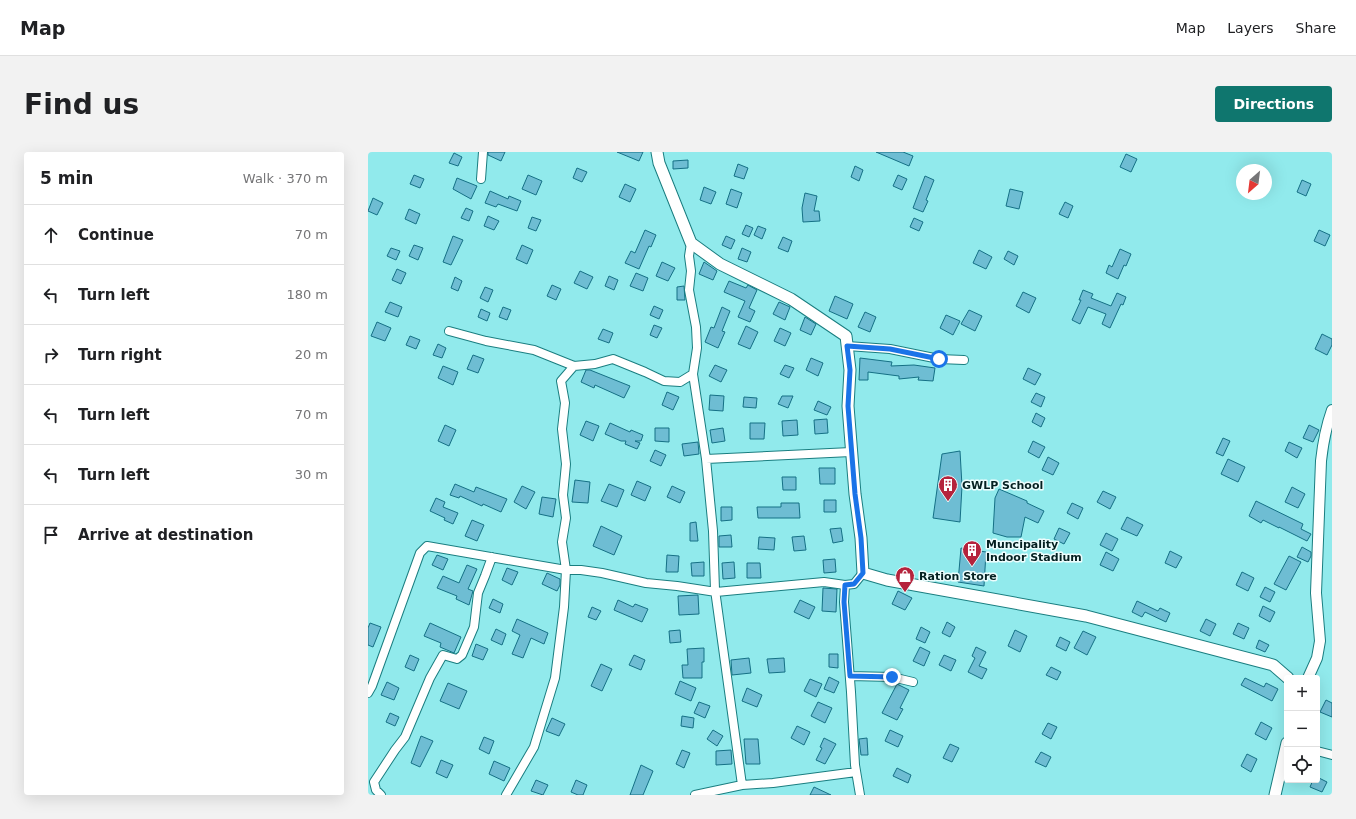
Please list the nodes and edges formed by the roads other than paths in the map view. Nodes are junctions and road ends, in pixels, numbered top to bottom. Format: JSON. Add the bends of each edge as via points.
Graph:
{"nodes":[{"id":1,"x":483,"y":152,"type":"edge"},
{"id":2,"x":657,"y":152,"type":"edge"},
{"id":3,"x":482,"y":179,"type":"dead end"},
{"id":4,"x":691,"y":243,"type":"junction"},
{"id":5,"x":449,"y":331,"type":"dead end"},
{"id":6,"x":847,"y":346,"type":"junction"},
{"id":7,"x":964,"y":360,"type":"dead end"},
{"id":8,"x":574,"y":366,"type":"junction"},
{"id":9,"x":693,"y":374,"type":"junction"},
{"id":10,"x":1332,"y":410,"type":"edge"},
{"id":11,"x":1329,"y":427,"type":"edge"},
{"id":12,"x":851,"y":452,"type":"junction"},
{"id":13,"x":706,"y":459,"type":"junction"},
{"id":14,"x":492,"y":557,"type":"junction"},
{"id":15,"x":566,"y":570,"type":"junction"},
{"id":16,"x":863,"y":573,"type":"junction"},
{"id":17,"x":845,"y":585,"type":"junction"},
{"id":18,"x":716,"y":592,"type":"junction"},
{"id":19,"x":1285,"y":675,"type":"edge"},
{"id":20,"x":1309,"y":675,"type":"edge"},
{"id":21,"x":850,"y":676,"type":"junction"},
{"id":22,"x":913,"y":682,"type":"dead end"},
{"id":23,"x":368,"y":693,"type":"edge"},
{"id":24,"x":1286,"y":747,"type":"edge"},
{"id":25,"x":1320,"y":752,"type":"edge"},
{"id":26,"x":1332,"y":755,"type":"edge"},
{"id":27,"x":856,"y":772,"type":"junction"},
{"id":28,"x":742,"y":785,"type":"junction"},
{"id":29,"x":381,"y":795,"type":"edge"},
{"id":30,"x":506,"y":795,"type":"edge"},
{"id":31,"x":695,"y":795,"type":"edge"},
{"id":32,"x":860,"y":795,"type":"edge"},
{"id":33,"x":1275,"y":795,"type":"edge"}],
"edges":[{"from":1,"to":3,"type":"street"},
{"from":2,"to":4,"type":"main road"},
{"from":4,"to":6,"type":"main road","via":[[720,264],[791,299],[846,336]]},
{"from":4,"to":9,"type":"street","via":[[689,290],[697,348]]},
{"from":5,"to":8,"type":"street","via":[[534,350]]},
{"from":6,"to":7,"type":"street","via":[[890,349],[939,359]]},
{"from":6,"to":12,"type":"main road","via":[[850,370],[848,406]]},
{"from":8,"to":9,"type":"street","via":[[612,359],[664,381],[680,382]]},
{"from":8,"to":15,"type":"street","via":[[561,381],[565,403],[562,429],[566,464],[563,495],[566,518],[562,542]]},
{"from":9,"to":13,"type":"street"},
{"from":10,"to":11,"type":"street"},
{"from":11,"to":20,"type":"street","via":[[1322,454],[1316,593],[1320,641],[1317,658]]},
{"from":12,"to":13,"type":"street"},
{"from":12,"to":16,"type":"main road"},
{"from":13,"to":18,"type":"street"},
{"from":14,"to":15,"type":"street"},
{"from":14,"to":23,"type":"street","via":[[427,546],[420,553]]},
{"from":14,"to":29,"type":"street","via":[[478,593],[474,627],[462,655],[457,659],[443,655],[430,678],[405,737],[374,782],[376,790]]},
{"from":15,"to":18,"type":"street","via":[[602,573],[646,583]]},
{"from":15,"to":30,"type":"street","via":[[555,678],[534,747]]},
{"from":16,"to":17,"type":"street","via":[[854,584]]},
{"from":16,"to":19,"type":"main road","via":[[887,580],[1086,616],[1273,665]]},
{"from":17,"to":18,"type":"street","via":[[824,582]]},
{"from":17,"to":21,"type":"street"},
{"from":18,"to":28,"type":"street"},
{"from":21,"to":22,"type":"street","via":[[892,677]]},
{"from":21,"to":27,"type":"street"},
{"from":24,"to":33,"type":"main road"},
{"from":25,"to":26,"type":"street"},
{"from":27,"to":28,"type":"street"},
{"from":27,"to":32,"type":"street"},
{"from":28,"to":31,"type":"street"}]}
